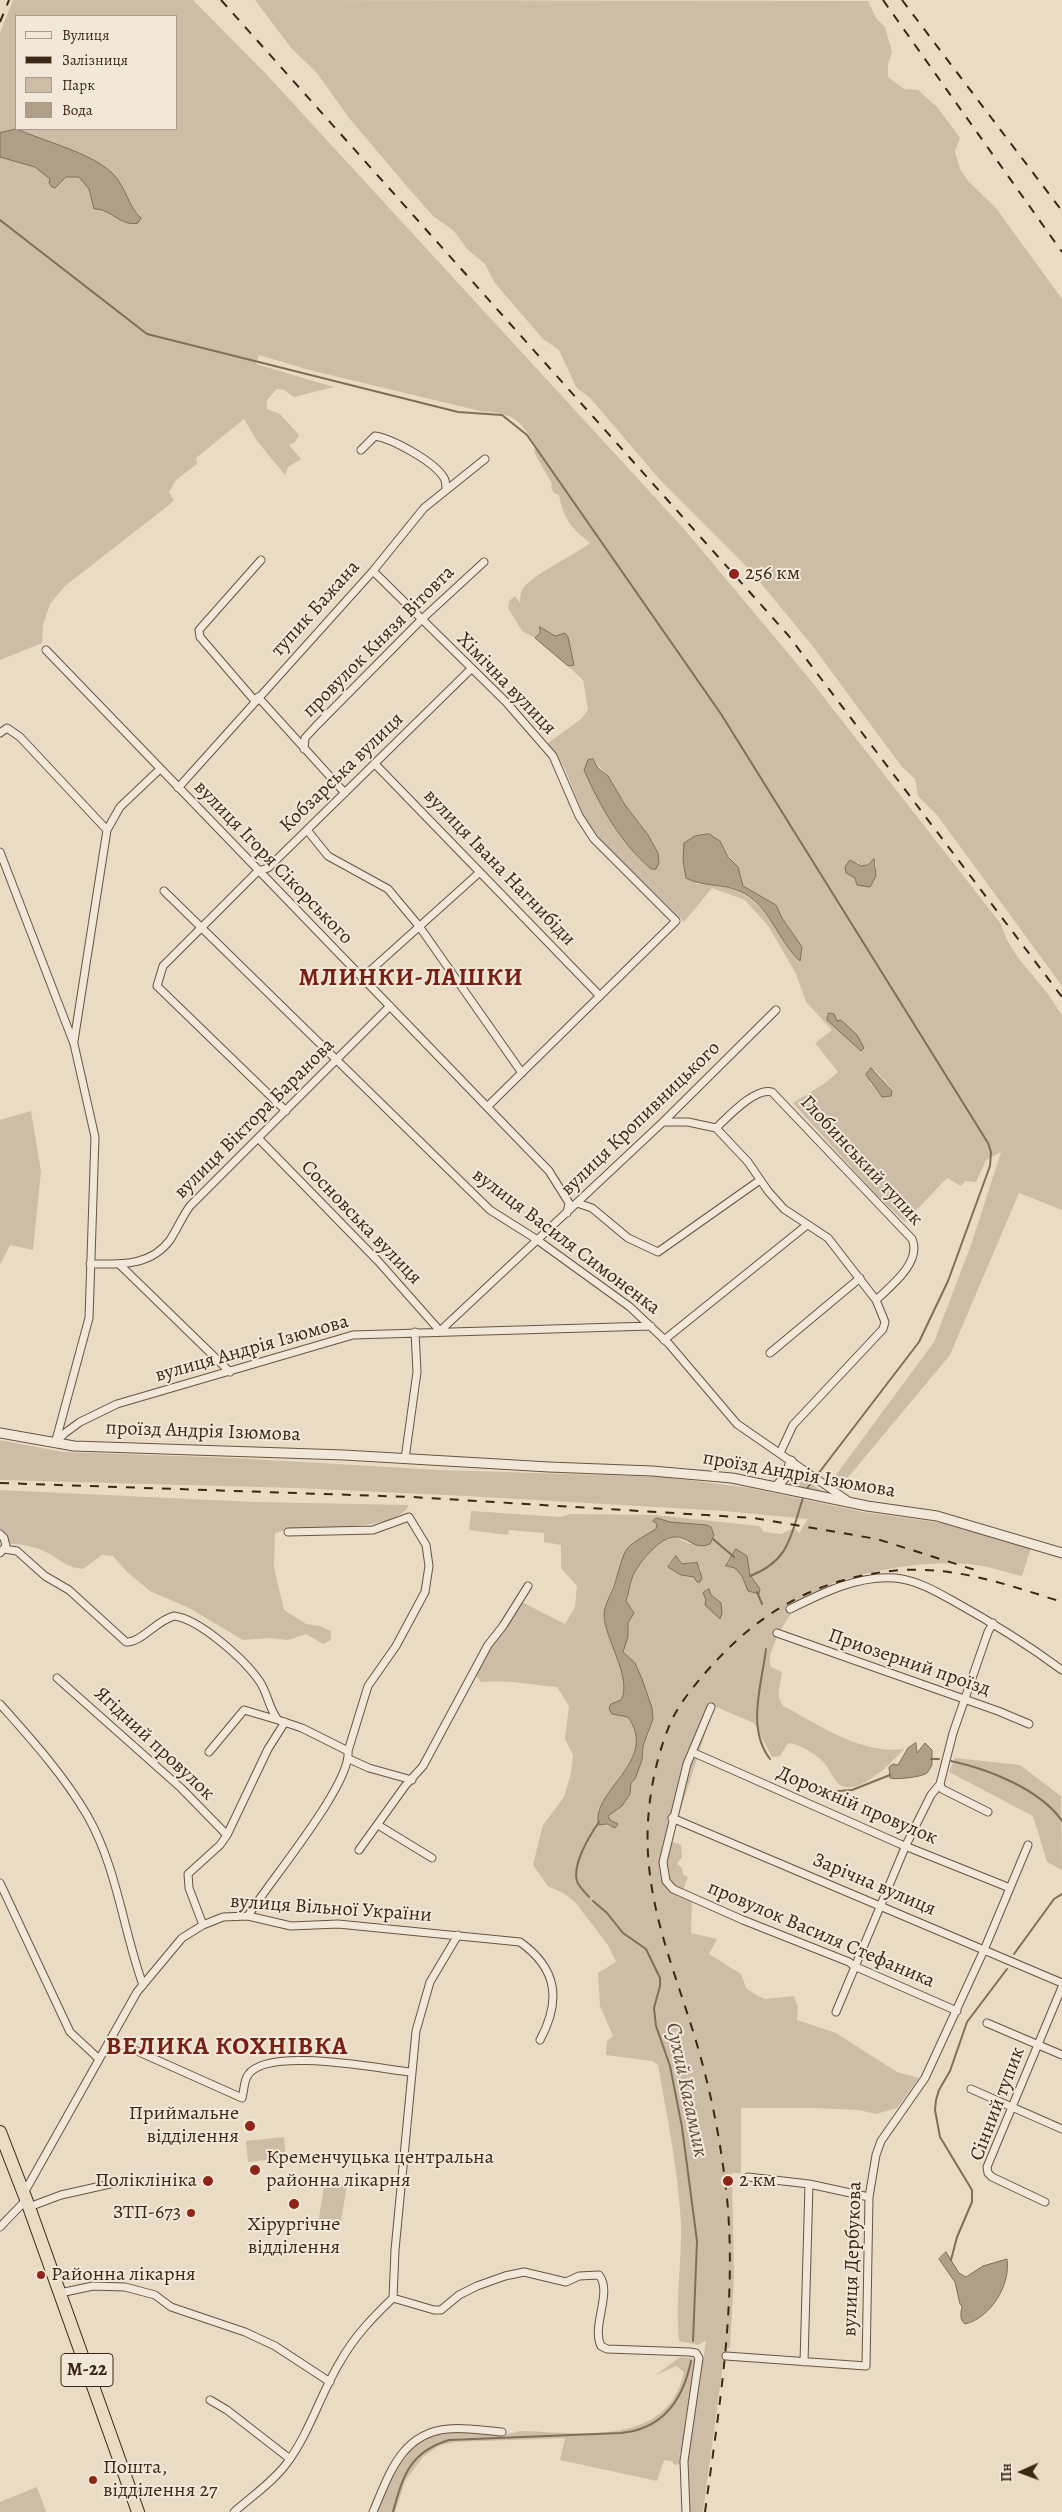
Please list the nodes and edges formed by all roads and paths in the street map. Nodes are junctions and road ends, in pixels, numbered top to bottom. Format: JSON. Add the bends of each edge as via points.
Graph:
{"nodes":[{"id":1,"x":361,"y":450,"type":"dead end"},
{"id":2,"x":485,"y":459,"type":"dead end"},
{"id":3,"x":446,"y":489,"type":"junction"},
{"id":4,"x":261,"y":560,"type":"dead end"},
{"id":5,"x":484,"y":562,"type":"dead end"},
{"id":6,"x":373,"y":571,"type":"junction"},
{"id":7,"x":421,"y":620,"type":"junction"},
{"id":8,"x":46,"y":650,"type":"dead end"},
{"id":9,"x":471,"y":670,"type":"junction"},
{"id":10,"x":257,"y":699,"type":"junction"},
{"id":11,"x":0,"y":733,"type":"edge"},
{"id":12,"x":304,"y":749,"type":"junction"},
{"id":13,"x":375,"y":764,"type":"junction"},
{"id":14,"x":160,"y":769,"type":"junction"},
{"id":15,"x":178,"y":788,"type":"junction"},
{"id":16,"x":345,"y":793,"type":"junction"},
{"id":17,"x":107,"y":830,"type":"junction"},
{"id":18,"x":307,"y":830,"type":"junction"},
{"id":19,"x":0,"y":852,"type":"edge"},
{"id":20,"x":258,"y":872,"type":"junction"},
{"id":21,"x":480,"y":872,"type":"junction"},
{"id":22,"x":164,"y":891,"type":"dead end"},
{"id":23,"x":419,"y":926,"type":"junction"},
{"id":24,"x":203,"y":928,"type":"junction"},
{"id":25,"x":362,"y":978,"type":"junction"},
{"id":26,"x":600,"y":996,"type":"junction"},
{"id":27,"x":390,"y":1006,"type":"junction"},
{"id":28,"x":776,"y":1010,"type":"dead end"},
{"id":29,"x":74,"y":1044,"type":"junction"},
{"id":30,"x":338,"y":1059,"type":"junction"},
{"id":31,"x":522,"y":1073,"type":"junction"},
{"id":32,"x":487,"y":1107,"type":"junction"},
{"id":33,"x":286,"y":1111,"type":"junction"},
{"id":34,"x":664,"y":1122,"type":"junction"},
{"id":35,"x":716,"y":1128,"type":"junction"},
{"id":36,"x":258,"y":1138,"type":"junction"},
{"id":37,"x":760,"y":1180,"type":"junction"},
{"id":38,"x":577,"y":1203,"type":"junction"},
{"id":39,"x":567,"y":1213,"type":"junction"},
{"id":40,"x":807,"y":1225,"type":"junction"},
{"id":41,"x":536,"y":1239,"type":"junction"},
{"id":42,"x":90,"y":1264,"type":"junction"},
{"id":43,"x":119,"y":1264,"type":"junction"},
{"id":44,"x":860,"y":1278,"type":"junction"},
{"id":45,"x":876,"y":1300,"type":"junction"},
{"id":46,"x":651,"y":1326,"type":"junction"},
{"id":47,"x":440,"y":1331,"type":"junction"},
{"id":48,"x":415,"y":1332,"type":"junction"},
{"id":49,"x":664,"y":1340,"type":"junction"},
{"id":50,"x":770,"y":1353,"type":"dead end"},
{"id":51,"x":230,"y":1372,"type":"junction"},
{"id":52,"x":0,"y":1433,"type":"edge"},
{"id":53,"x":55,"y":1443,"type":"junction"},
{"id":54,"x":780,"y":1453,"type":"junction"},
{"id":55,"x":405,"y":1459,"type":"junction"},
{"id":56,"x":791,"y":1461,"type":"junction"},
{"id":57,"x":776,"y":1487,"type":"junction"},
{"id":58,"x":850,"y":1502,"type":"junction"},
{"id":59,"x":288,"y":1532,"type":"dead end"},
{"id":60,"x":0,"y":1534,"type":"edge"},
{"id":61,"x":2,"y":1551,"type":"edge"},
{"id":62,"x":1062,"y":1553,"type":"edge"},
{"id":63,"x":528,"y":1586,"type":"dead end"},
{"id":64,"x":790,"y":1609,"type":"dead end"},
{"id":65,"x":993,"y":1623,"type":"junction"},
{"id":66,"x":777,"y":1633,"type":"dead end"},
{"id":67,"x":1062,"y":1670,"type":"edge"},
{"id":68,"x":57,"y":1678,"type":"dead end"},
{"id":69,"x":965,"y":1700,"type":"junction"},
{"id":70,"x":0,"y":1704,"type":"edge"},
{"id":71,"x":711,"y":1707,"type":"dead end"},
{"id":72,"x":281,"y":1721,"type":"junction"},
{"id":73,"x":1029,"y":1724,"type":"dead end"},
{"id":74,"x":348,"y":1751,"type":"junction"},
{"id":75,"x":209,"y":1752,"type":"dead end"},
{"id":76,"x":692,"y":1752,"type":"junction"},
{"id":77,"x":350,"y":1759,"type":"junction"},
{"id":78,"x":412,"y":1780,"type":"junction"},
{"id":79,"x":940,"y":1784,"type":"junction"},
{"id":80,"x":988,"y":1812,"type":"dead end"},
{"id":81,"x":672,"y":1818,"type":"junction"},
{"id":82,"x":378,"y":1824,"type":"junction"},
{"id":83,"x":227,"y":1835,"type":"junction"},
{"id":84,"x":906,"y":1845,"type":"junction"},
{"id":85,"x":1028,"y":1845,"type":"dead end"},
{"id":86,"x":359,"y":1850,"type":"dead end"},
{"id":87,"x":432,"y":1858,"type":"dead end"},
{"id":88,"x":0,"y":1884,"type":"edge"},
{"id":89,"x":1010,"y":1888,"type":"junction"},
{"id":90,"x":880,"y":1905,"type":"junction"},
{"id":91,"x":248,"y":1916,"type":"junction"},
{"id":92,"x":203,"y":1924,"type":"junction"},
{"id":93,"x":458,"y":1935,"type":"junction"},
{"id":94,"x":984,"y":1950,"type":"junction"},
{"id":95,"x":854,"y":1966,"type":"junction"},
{"id":96,"x":143,"y":1985,"type":"junction"},
{"id":97,"x":1062,"y":1985,"type":"edge"},
{"id":98,"x":957,"y":2011,"type":"junction"},
{"id":99,"x":836,"y":2012,"type":"dead end"},
{"id":100,"x":986,"y":2023,"type":"dead end"},
{"id":101,"x":110,"y":2039,"type":"junction"},
{"id":102,"x":540,"y":2040,"type":"dead end"},
{"id":103,"x":1037,"y":2045,"type":"junction"},
{"id":104,"x":1062,"y":2055,"type":"edge"},
{"id":105,"x":99,"y":2059,"type":"junction"},
{"id":106,"x":411,"y":2072,"type":"junction"},
{"id":107,"x":971,"y":2089,"type":"dead end"},
{"id":108,"x":1012,"y":2107,"type":"junction"},
{"id":109,"x":1062,"y":2128,"type":"edge"},
{"id":110,"x":0,"y":2132,"type":"edge"},
{"id":111,"x":748,"y":2177,"type":"dead end"},
{"id":112,"x":119,"y":2182,"type":"dead end"},
{"id":113,"x":810,"y":2184,"type":"junction"},
{"id":114,"x":869,"y":2197,"type":"junction"},
{"id":115,"x":26,"y":2200,"type":"junction"},
{"id":116,"x":1044,"y":2202,"type":"dead end"},
{"id":117,"x":0,"y":2227,"type":"edge"},
{"id":118,"x":60,"y":2293,"type":"junction"},
{"id":119,"x":393,"y":2298,"type":"junction"},
{"id":120,"x":726,"y":2356,"type":"dead end"},
{"id":121,"x":804,"y":2362,"type":"junction"},
{"id":122,"x":330,"y":2382,"type":"junction"},
{"id":123,"x":210,"y":2400,"type":"dead end"},
{"id":124,"x":502,"y":2432,"type":"dead end"},
{"id":125,"x":290,"y":2459,"type":"junction"},
{"id":126,"x":138,"y":2512,"type":"edge"},
{"id":127,"x":234,"y":2512,"type":"edge"},
{"id":128,"x":373,"y":2512,"type":"edge"},
{"id":129,"x":686,"y":2512,"type":"edge"}],
"edges":[{"from":1,"to":3,"type":"street","via":[[375,436],[388,438],[410,449],[444,477]]},
{"from":2,"to":3,"type":"street","name":"тупик Бажана"},
{"from":3,"to":6,"type":"street","name":"тупик Бажана","via":[[424,508]]},
{"from":4,"to":10,"type":"street","via":[[199,630],[200,637]]},
{"from":5,"to":7,"type":"street","name":"провулок Князя Вітовта"},
{"from":6,"to":7,"type":"street","name":"Хімічна вулиця"},
{"from":6,"to":10,"type":"street","name":"тупик Бажана"},
{"from":7,"to":9,"type":"street","name":"Хімічна вулиця"},
{"from":7,"to":12,"type":"street","name":"провулок Князя Вітовта","via":[[305,738]]},
{"from":8,"to":14,"type":"street","name":"вулиця Ігоря Сікорського"},
{"from":9,"to":13,"type":"street","name":"Кобзарська вулиця"},
{"from":9,"to":26,"type":"street","name":"Хімічна вулиця","via":[[506,702],[553,756],[579,816],[594,838],[676,921]]},
{"from":10,"to":12,"type":"street"},
{"from":10,"to":15,"type":"street","name":"тупик Бажана"},
{"from":11,"to":17,"type":"street","via":[[7,728],[20,737]]},
{"from":12,"to":16,"type":"street"},
{"from":13,"to":16,"type":"street","name":"Кобзарська вулиця"},
{"from":13,"to":21,"type":"street","name":"вулиця Івана Нагнибіди"},
{"from":14,"to":15,"type":"street","name":"вулиця Ігоря Сікорського"},
{"from":14,"to":17,"type":"street","via":[[120,807]]},
{"from":15,"to":20,"type":"street","name":"вулиця Ігоря Сікорського"},
{"from":16,"to":18,"type":"street","name":"Кобзарська вулиця"},
{"from":17,"to":29,"type":"street"},
{"from":18,"to":20,"type":"street","name":"Кобзарська вулиця","via":[[268,868]]},
{"from":18,"to":23,"type":"street","via":[[328,856],[388,889]]},
{"from":19,"to":29,"type":"street"},
{"from":20,"to":24,"type":"street","name":"Кобзарська вулиця"},
{"from":20,"to":25,"type":"street","name":"вулиця Ігоря Сікорського"},
{"from":21,"to":23,"type":"street"},
{"from":21,"to":26,"type":"street","name":"вулиця Івана Нагнибіди"},
{"from":22,"to":24,"type":"street","name":"вулиця Василя Симоненка"},
{"from":23,"to":25,"type":"street"},
{"from":23,"to":31,"type":"street"},
{"from":24,"to":30,"type":"street","name":"вулиця Василя Симоненка"},
{"from":24,"to":33,"type":"street","name":"Кобзарська вулиця","via":[[163,966],[157,986]]},
{"from":25,"to":27,"type":"street","name":"вулиця Ігоря Сікорського"},
{"from":26,"to":31,"type":"street"},
{"from":27,"to":30,"type":"street","name":"вулиця Віктора Баранова"},
{"from":27,"to":32,"type":"street","name":"вулиця Ігоря Сікорського"},
{"from":28,"to":34,"type":"street","name":"вулиця Кропивницького"},
{"from":29,"to":42,"type":"street","via":[[94,1137]]},
{"from":30,"to":33,"type":"street","name":"вулиця Віктора Баранова"},
{"from":30,"to":41,"type":"street","name":"вулиця Василя Симоненка","via":[[490,1210]]},
{"from":31,"to":32,"type":"street"},
{"from":32,"to":39,"type":"street","name":"вулиця Ігоря Сікорського","via":[[555,1178],[569,1203]]},
{"from":33,"to":36,"type":"street","name":"вулиця Віктора Баранова"},
{"from":34,"to":35,"type":"street","via":[[688,1122]]},
{"from":34,"to":38,"type":"street","name":"вулиця Кропивницького"},
{"from":35,"to":37,"type":"street"},
{"from":35,"to":45,"type":"street","name":"Глобинський тупик","via":[[755,1096],[766,1090],[772,1092],[912,1238],[915,1248],[906,1269]]},
{"from":36,"to":43,"type":"street","name":"вулиця Віктора Баранова","via":[[190,1206],[159,1251],[140,1262]]},
{"from":36,"to":47,"type":"street","name":"Сосновська вулиця","via":[[378,1261]]},
{"from":37,"to":38,"type":"street","via":[[658,1252],[628,1238],[592,1208]]},
{"from":37,"to":40,"type":"street","via":[[784,1209]]},
{"from":38,"to":39,"type":"street","name":"вулиця Кропивницького"},
{"from":39,"to":41,"type":"street","name":"вулиця Кропивницького"},
{"from":40,"to":44,"type":"street","via":[[828,1238]]},
{"from":40,"to":49,"type":"street"},
{"from":41,"to":46,"type":"street","name":"вулиця Василя Симоненка"},
{"from":41,"to":47,"type":"street","name":"вулиця Кропивницького"},
{"from":42,"to":43,"type":"street","name":"вулиця Віктора Баранова"},
{"from":42,"to":53,"type":"street","via":[[89,1318]]},
{"from":43,"to":51,"type":"street"},
{"from":44,"to":45,"type":"street"},
{"from":44,"to":50,"type":"street"},
{"from":45,"to":54,"type":"street","via":[[885,1322],[883,1329],[793,1426]]},
{"from":46,"to":47,"type":"street","name":"вулиця Андрія Ізюмова"},
{"from":46,"to":49,"type":"street","name":"вулиця Василя Симоненка"},
{"from":47,"to":48,"type":"street","name":"вулиця Андрія Ізюмова"},
{"from":48,"to":51,"type":"street","name":"вулиця Андрія Ізюмова","via":[[353,1335]]},
{"from":48,"to":55,"type":"street","via":[[417,1372]]},
{"from":49,"to":54,"type":"street","name":"вулиця Василя Симоненка","via":[[737,1424]]},
{"from":51,"to":53,"type":"street","name":"вулиця Андрія Ізюмова","via":[[117,1404],[80,1422]]},
{"from":52,"to":53,"type":"street","name":"проїзд Андрія Ізюмова"},
{"from":53,"to":55,"type":"street","name":"проїзд Андрія Ізюмова"},
{"from":54,"to":56,"type":"street","name":"вулиця Василя Симоненка"},
{"from":55,"to":57,"type":"street","name":"проїзд Андрія Ізюмова","via":[[661,1472],[732,1478]]},
{"from":56,"to":57,"type":"street","via":[[787,1475]]},
{"from":56,"to":58,"type":"street","name":"вулиця Василя Симоненка"},
{"from":57,"to":58,"type":"street","name":"проїзд Андрія Ізюмова"},
{"from":58,"to":62,"type":"street","name":"проїзд Андрія Ізюмова","via":[[937,1516]]},
{"from":59,"to":74,"type":"street","via":[[373,1530],[406,1517],[411,1518],[426,1546],[429,1566],[426,1592],[396,1646],[368,1686]]},
{"from":60,"to":61,"type":"street","via":[[6,1542]]},
{"from":61,"to":72,"type":"street","via":[[17,1550],[45,1576],[69,1590],[126,1642],[135,1641],[163,1620],[174,1616],[201,1628],[253,1674],[266,1691],[274,1715]]},
{"from":63,"to":78,"type":"street","via":[[488,1644],[423,1766]]},
{"from":64,"to":65,"type":"street","via":[[854,1582],[893,1578],[933,1590]]},
{"from":65,"to":67,"type":"street"},
{"from":65,"to":69,"type":"street"},
{"from":66,"to":69,"type":"street","name":"Приозерний проїзд"},
{"from":68,"to":83,"type":"street","name":"Ягідний провулок","via":[[181,1788]]},
{"from":69,"to":73,"type":"street","name":"Приозерний проїзд"},
{"from":69,"to":79,"type":"street"},
{"from":70,"to":96,"type":"street","via":[[61,1776],[88,1816],[106,1862]]},
{"from":71,"to":76,"type":"street"},
{"from":72,"to":74,"type":"street"},
{"from":72,"to":75,"type":"street","via":[[244,1710]]},
{"from":72,"to":83,"type":"street"},
{"from":74,"to":77,"type":"street"},
{"from":76,"to":81,"type":"street"},
{"from":76,"to":84,"type":"street","name":"Дорожній провулок"},
{"from":77,"to":78,"type":"street"},
{"from":77,"to":91,"type":"street","via":[[316,1823]]},
{"from":78,"to":82,"type":"street"},
{"from":79,"to":80,"type":"street","via":[[942,1789]]},
{"from":79,"to":84,"type":"street","via":[[931,1794]]},
{"from":81,"to":90,"type":"street","name":"Зарічна вулиця"},
{"from":81,"to":95,"type":"street","name":"провулок Василя Стефаника","via":[[663,1862],[666,1880],[673,1889]]},
{"from":82,"to":86,"type":"street"},
{"from":82,"to":87,"type":"street"},
{"from":83,"to":92,"type":"street","via":[[188,1874],[189,1888]]},
{"from":84,"to":89,"type":"street","name":"Дорожній провулок"},
{"from":84,"to":90,"type":"street"},
{"from":85,"to":89,"type":"street","name":"вулиця Дербукова"},
{"from":88,"to":105,"type":"street","via":[[70,2032]]},
{"from":89,"to":94,"type":"street","name":"вулиця Дербукова"},
{"from":90,"to":94,"type":"street","name":"Зарічна вулиця"},
{"from":90,"to":95,"type":"street"},
{"from":91,"to":92,"type":"street","name":"вулиця Вільної України","via":[[223,1917]]},
{"from":91,"to":93,"type":"street","name":"вулиця Вільної України","via":[[291,1926],[338,1924]]},
{"from":92,"to":96,"type":"street","name":"вулиця Вільної України","via":[[182,1938]]},
{"from":93,"to":102,"type":"street","name":"вулиця Вільної України","via":[[520,1942],[543,1963],[550,1980],[553,2012]]},
{"from":93,"to":106,"type":"street","via":[[430,1982],[416,2031]]},
{"from":94,"to":97,"type":"street","name":"Зарічна вулиця"},
{"from":94,"to":98,"type":"street","name":"вулиця Дербукова"},
{"from":95,"to":98,"type":"street","name":"провулок Василя Стефаника"},
{"from":95,"to":99,"type":"street"},
{"from":96,"to":101,"type":"street","name":"вулиця Вільної України"},
{"from":97,"to":103,"type":"street","name":"Сінний тупик"},
{"from":98,"to":114,"type":"street","name":"вулиця Дербукова","via":[[925,2078],[881,2140]]},
{"from":100,"to":103,"type":"street"},
{"from":101,"to":105,"type":"street","name":"вулиця Вільної України"},
{"from":101,"to":106,"type":"street","via":[[242,2098],[248,2075],[271,2062],[332,2062]]},
{"from":103,"to":104,"type":"street"},
{"from":103,"to":108,"type":"street","name":"Сінний тупик"},
{"from":105,"to":115,"type":"street","name":"вулиця Вільної України"},
{"from":106,"to":119,"type":"street"},
{"from":107,"to":108,"type":"street"},
{"from":108,"to":109,"type":"street"},
{"from":108,"to":116,"type":"street","name":"Сінний тупик","via":[[987,2167],[988,2173]]},
{"from":110,"to":115,"type":"highway","number":"М-22"},
{"from":111,"to":113,"type":"street"},
{"from":112,"to":115,"type":"street"},
{"from":113,"to":114,"type":"street"},
{"from":113,"to":121,"type":"street"},
{"from":114,"to":121,"type":"street","name":"вулиця Дербукова","via":[[866,2366]]},
{"from":115,"to":117,"type":"street"},
{"from":115,"to":118,"type":"highway","number":"М-22"},
{"from":118,"to":122,"type":"street","via":[[93,2286],[125,2287],[155,2295],[171,2307],[245,2332],[275,2346]]},
{"from":118,"to":126,"type":"highway","number":"М-22"},
{"from":119,"to":122,"type":"street","via":[[355,2337]]},
{"from":119,"to":129,"type":"street","via":[[441,2310],[459,2295],[505,2276],[524,2272],[566,2282],[579,2276],[599,2276],[604,2283],[598,2332],[601,2346],[607,2349],[690,2352],[699,2358],[684,2461]]},
{"from":120,"to":121,"type":"street"},
{"from":122,"to":125,"type":"street"},
{"from":123,"to":125,"type":"street"},
{"from":124,"to":128,"type":"street","via":[[450,2428],[416,2439],[398,2457]]},
{"from":125,"to":127,"type":"street","via":[[276,2476]]}]}
